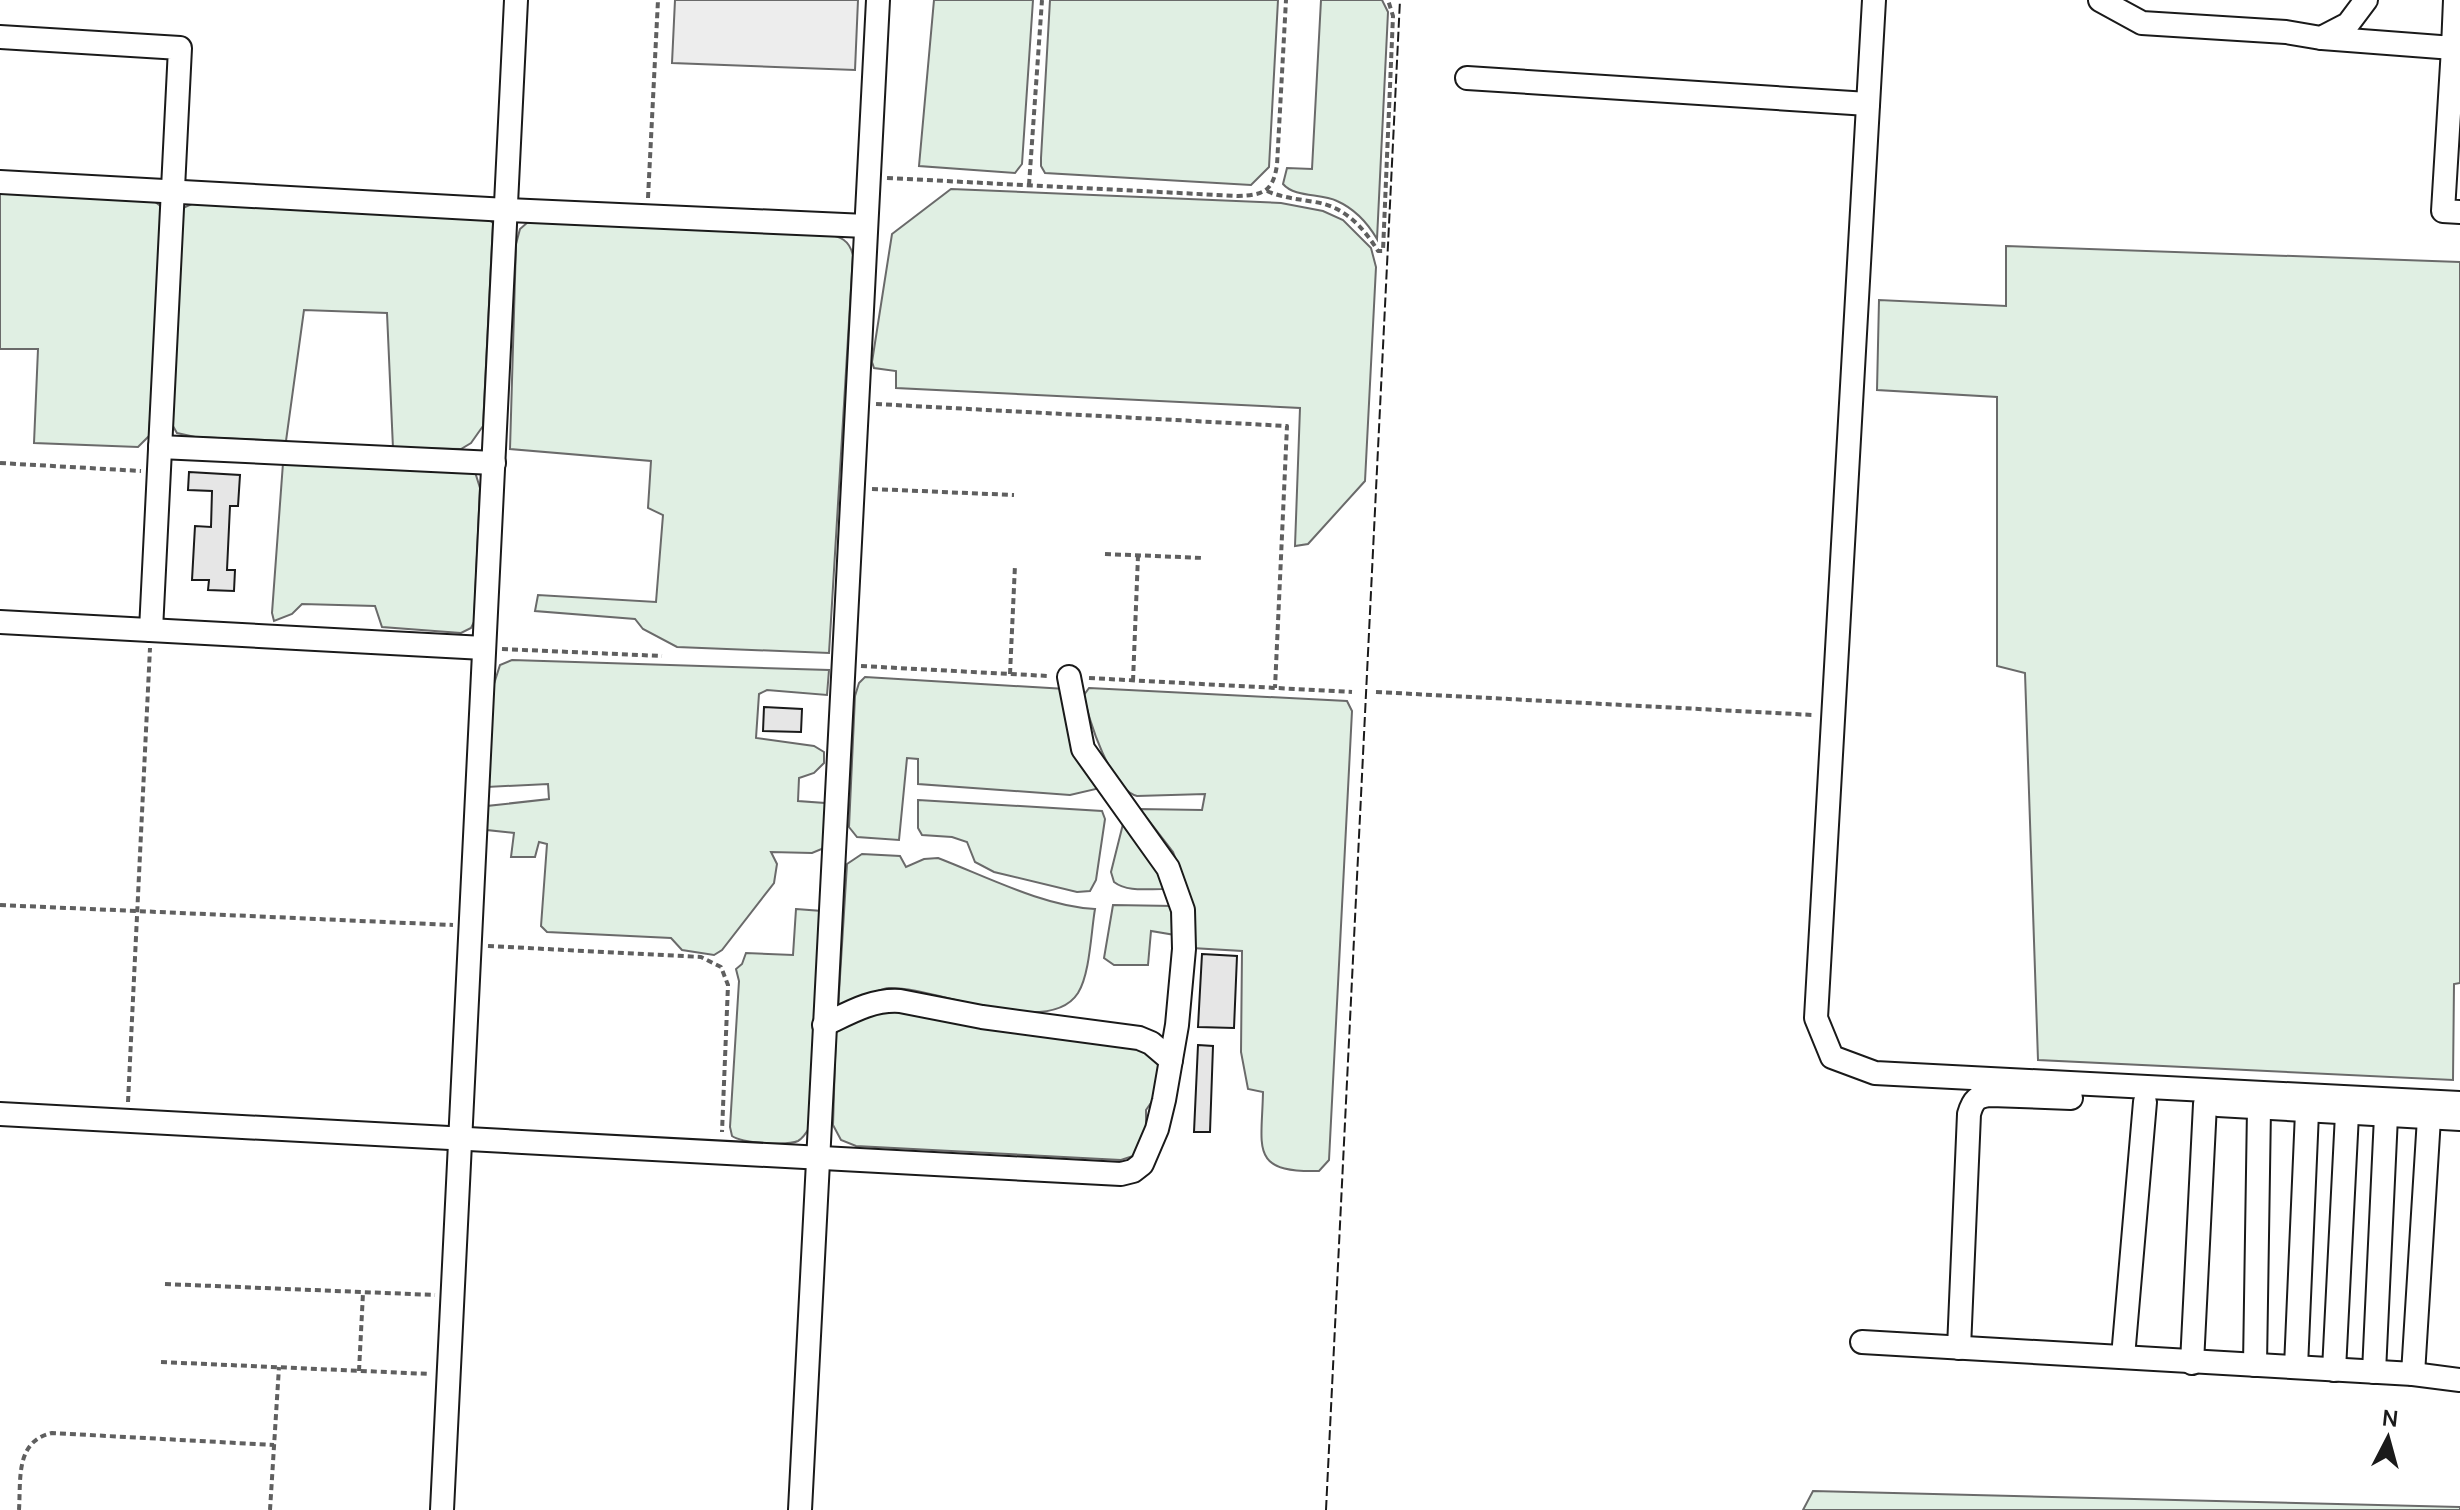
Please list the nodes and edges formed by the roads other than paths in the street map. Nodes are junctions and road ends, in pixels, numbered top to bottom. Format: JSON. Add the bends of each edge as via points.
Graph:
{"nodes":[{"id":1,"x":516,"y":0,"type":"edge"},
{"id":2,"x":878,"y":0,"type":"edge"},
{"id":3,"x":1874,"y":0,"type":"edge"},
{"id":4,"x":2100,"y":0,"type":"edge"},
{"id":5,"x":2367,"y":0,"type":"edge"},
{"id":6,"x":2455,"y":0,"type":"edge"},
{"id":7,"x":0,"y":37,"type":"edge"},
{"id":8,"x":2321,"y":38,"type":"junction"},
{"id":9,"x":2371,"y":43,"type":"junction"},
{"id":10,"x":2453,"y":48,"type":"junction"},
{"id":11,"x":1467,"y":78,"type":"dead end"},
{"id":12,"x":1868,"y":104,"type":"junction"},
{"id":13,"x":0,"y":182,"type":"edge"},
{"id":14,"x":172,"y":193,"type":"junction"},
{"id":15,"x":507,"y":210,"type":"junction"},
{"id":16,"x":2460,"y":212,"type":"edge"},
{"id":17,"x":866,"y":226,"type":"junction"},
{"id":18,"x":160,"y":447,"type":"junction"},
{"id":19,"x":494,"y":463,"type":"junction"},
{"id":20,"x":0,"y":622,"type":"edge"},
{"id":21,"x":151,"y":630,"type":"junction"},
{"id":22,"x":484,"y":648,"type":"junction"},
{"id":23,"x":1069,"y":677,"type":"road end"},
{"id":24,"x":824,"y":1025,"type":"junction"},
{"id":25,"x":1171,"y":1060,"type":"junction"},
{"id":26,"x":2145,"y":1102,"type":"junction"},
{"id":27,"x":2460,"y":1103,"type":"edge"},
{"id":28,"x":2205,"y":1104,"type":"junction"},
{"id":29,"x":2259,"y":1108,"type":"junction"},
{"id":30,"x":2307,"y":1112,"type":"junction"},
{"id":31,"x":0,"y":1114,"type":"edge"},
{"id":32,"x":2347,"y":1114,"type":"junction"},
{"id":33,"x":2386,"y":1116,"type":"junction"},
{"id":34,"x":2429,"y":1118,"type":"junction"},
{"id":35,"x":2460,"y":1119,"type":"edge"},
{"id":36,"x":460,"y":1137,"type":"junction"},
{"id":37,"x":817,"y":1156,"type":"junction"},
{"id":38,"x":1862,"y":1342,"type":"dead end"},
{"id":39,"x":1959,"y":1348,"type":"junction"},
{"id":40,"x":2123,"y":1357,"type":"junction"},
{"id":41,"x":2192,"y":1363,"type":"junction"},
{"id":42,"x":2255,"y":1365,"type":"junction"},
{"id":43,"x":2296,"y":1367,"type":"junction"},
{"id":44,"x":2334,"y":1370,"type":"junction"},
{"id":45,"x":2374,"y":1372,"type":"junction"},
{"id":46,"x":2413,"y":1374,"type":"junction"},
{"id":47,"x":2460,"y":1380,"type":"edge"},
{"id":48,"x":442,"y":1510,"type":"edge"},
{"id":49,"x":800,"y":1510,"type":"edge"}],
"edges":[{"from":1,"to":15,"type":"lane"},
{"from":2,"to":17,"type":"lane"},
{"from":3,"to":12,"type":"lane"},
{"from":4,"to":8,"type":"lane","via":[[2142,23]]},
{"from":5,"to":8,"type":"lane","via":[[2348,24]]},
{"from":5,"to":9,"type":"lane"},
{"from":6,"to":10,"type":"lane"},
{"from":7,"to":14,"type":"lane","via":[[180,48]]},
{"from":8,"to":9,"type":"lane"},
{"from":9,"to":10,"type":"lane"},
{"from":10,"to":16,"type":"lane","via":[[2443,211]]},
{"from":11,"to":12,"type":"lane"},
{"from":12,"to":27,"type":"lane","via":[[1816,1018],[1832,1057],[1875,1073]]},
{"from":13,"to":14,"type":"lane"},
{"from":14,"to":15,"type":"lane"},
{"from":14,"to":18,"type":"lane"},
{"from":15,"to":17,"type":"lane"},
{"from":15,"to":19,"type":"lane"},
{"from":17,"to":24,"type":"lane"},
{"from":18,"to":19,"type":"lane"},
{"from":18,"to":21,"type":"lane"},
{"from":19,"to":22,"type":"lane"},
{"from":20,"to":21,"type":"lane"},
{"from":21,"to":22,"type":"lane"},
{"from":22,"to":36,"type":"lane"},
{"from":23,"to":25,"type":"lane","via":[[1083,749],[1168,868],[1183,910],[1184,949]]},
{"from":24,"to":25,"type":"lane","via":[[866,1005],[900,1001],[1139,1038]]},
{"from":24,"to":37,"type":"lane"},
{"from":25,"to":37,"type":"lane","via":[[1157,1129],[1142,1164],[1133,1171]]},
{"from":26,"to":28,"type":"lane"},
{"from":26,"to":39,"type":"lane","via":[[1991,1095],[1972,1101]]},
{"from":26,"to":40,"type":"lane"},
{"from":28,"to":29,"type":"lane"},
{"from":28,"to":41,"type":"lane"},
{"from":29,"to":30,"type":"lane"},
{"from":29,"to":42,"type":"lane"},
{"from":30,"to":32,"type":"lane"},
{"from":30,"to":43,"type":"lane"},
{"from":31,"to":36,"type":"lane"},
{"from":32,"to":33,"type":"lane"},
{"from":32,"to":44,"type":"lane"},
{"from":33,"to":34,"type":"lane"},
{"from":33,"to":45,"type":"lane"},
{"from":34,"to":35,"type":"lane"},
{"from":34,"to":46,"type":"lane"},
{"from":36,"to":37,"type":"lane"},
{"from":36,"to":48,"type":"lane"},
{"from":37,"to":49,"type":"lane"},
{"from":38,"to":39,"type":"lane"},
{"from":39,"to":40,"type":"lane"},
{"from":40,"to":41,"type":"lane"},
{"from":41,"to":42,"type":"lane"},
{"from":42,"to":43,"type":"lane"},
{"from":43,"to":44,"type":"lane"},
{"from":44,"to":45,"type":"lane"},
{"from":45,"to":46,"type":"lane"},
{"from":46,"to":47,"type":"lane"}]}
